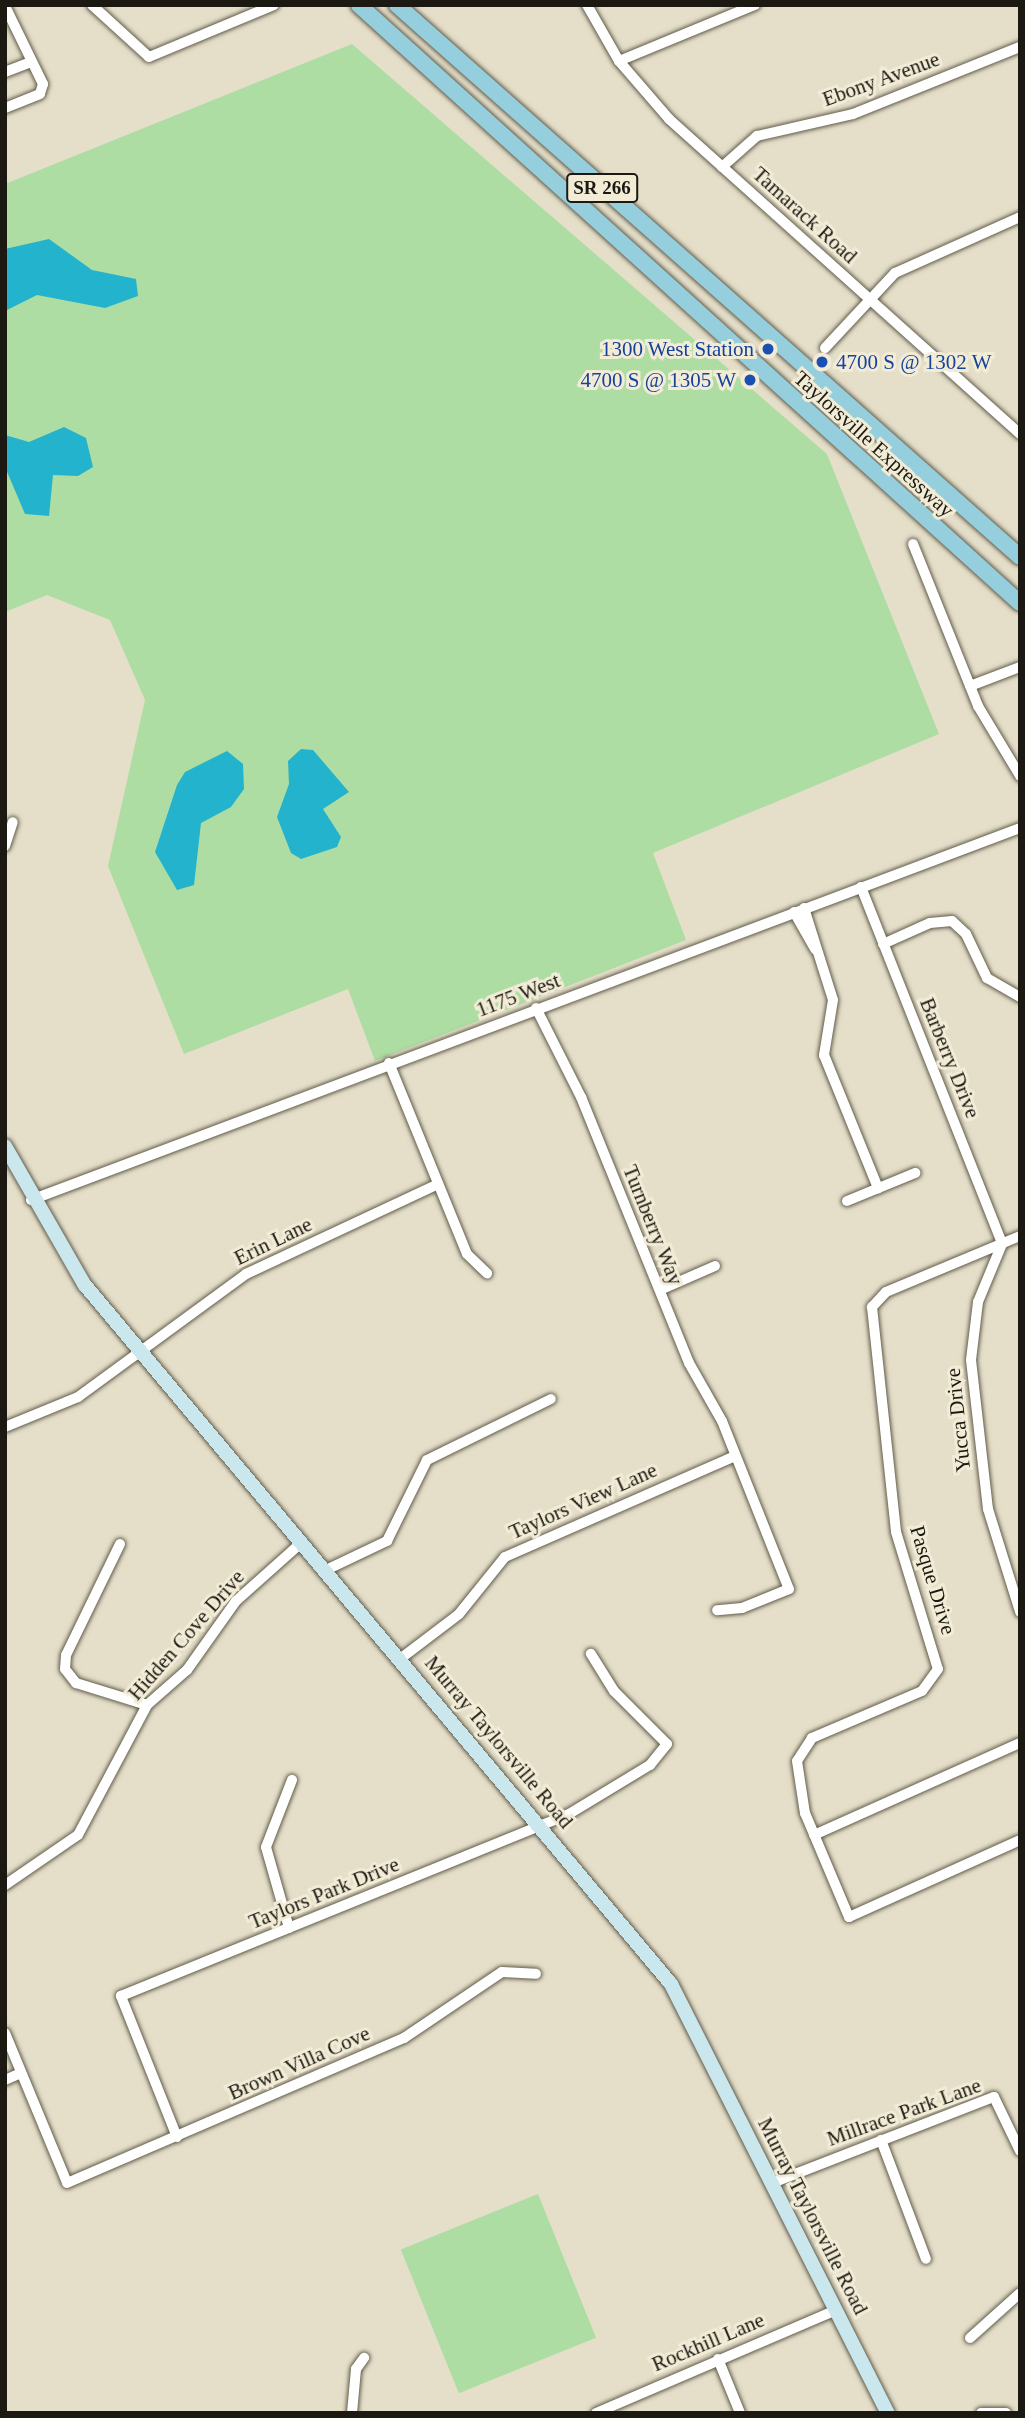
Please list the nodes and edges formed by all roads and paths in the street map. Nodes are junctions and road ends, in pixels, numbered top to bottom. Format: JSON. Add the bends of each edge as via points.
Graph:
{"nodes":[{"id":1,"x":92,"y":5,"type":"edge"},
{"id":2,"x":274,"y":5,"type":"edge"},
{"id":3,"x":359,"y":5,"type":"edge"},
{"id":4,"x":397,"y":5,"type":"edge"},
{"id":5,"x":587,"y":5,"type":"edge"},
{"id":6,"x":755,"y":5,"type":"edge"},
{"id":7,"x":5,"y":6,"type":"edge"},
{"id":8,"x":1020,"y":47,"type":"edge"},
{"id":9,"x":619,"y":61,"type":"junction"},
{"id":10,"x":28,"y":63,"type":"junction"},
{"id":11,"x":5,"y":72,"type":"edge"},
{"id":12,"x":5,"y":108,"type":"edge"},
{"id":13,"x":722,"y":167,"type":"junction"},
{"id":14,"x":1020,"y":217,"type":"edge"},
{"id":15,"x":869,"y":299,"type":"junction"},
{"id":16,"x":825,"y":348,"type":"dead end"},
{"id":17,"x":1017,"y":427,"type":"edge"},
{"id":18,"x":913,"y":544,"type":"dead end"},
{"id":19,"x":1020,"y":557,"type":"edge"},
{"id":20,"x":1020,"y":603,"type":"edge"},
{"id":21,"x":1020,"y":667,"type":"edge"},
{"id":22,"x":970,"y":686,"type":"junction"},
{"id":23,"x":1018,"y":764,"type":"edge"},
{"id":24,"x":1020,"y":776,"type":"edge"},
{"id":25,"x":13,"y":822,"type":"dead end"},
{"id":26,"x":1020,"y":828,"type":"edge"},
{"id":27,"x":5,"y":846,"type":"edge"},
{"id":28,"x":861,"y":887,"type":"junction"},
{"id":29,"x":799,"y":910,"type":"junction"},
{"id":30,"x":883,"y":944,"type":"junction"},
{"id":31,"x":1020,"y":997,"type":"edge"},
{"id":32,"x":537,"y":1008,"type":"junction"},
{"id":33,"x":389,"y":1063,"type":"junction"},
{"id":34,"x":5,"y":1146,"type":"edge"},
{"id":35,"x":915,"y":1173,"type":"dead end"},
{"id":36,"x":438,"y":1184,"type":"junction"},
{"id":37,"x":878,"y":1188,"type":"junction"},
{"id":38,"x":31,"y":1200,"type":"junction"},
{"id":39,"x":847,"y":1200,"type":"dead end"},
{"id":40,"x":1020,"y":1236,"type":"edge"},
{"id":41,"x":1002,"y":1244,"type":"junction"},
{"id":42,"x":715,"y":1266,"type":"dead end"},
{"id":43,"x":486,"y":1273,"type":"dead end"},
{"id":44,"x":660,"y":1290,"type":"junction"},
{"id":45,"x":136,"y":1349,"type":"junction"},
{"id":46,"x":551,"y":1399,"type":"dead end"},
{"id":47,"x":5,"y":1427,"type":"edge"},
{"id":48,"x":735,"y":1456,"type":"junction"},
{"id":49,"x":302,"y":1542,"type":"junction"},
{"id":50,"x":120,"y":1544,"type":"dead end"},
{"id":51,"x":326,"y":1570,"type":"junction"},
{"id":52,"x":717,"y":1609,"type":"dead end"},
{"id":53,"x":1020,"y":1612,"type":"edge"},
{"id":54,"x":591,"y":1654,"type":"dead end"},
{"id":55,"x":400,"y":1659,"type":"junction"},
{"id":56,"x":147,"y":1706,"type":"junction"},
{"id":57,"x":1020,"y":1743,"type":"edge"},
{"id":58,"x":292,"y":1780,"type":"dead end"},
{"id":59,"x":542,"y":1826,"type":"junction"},
{"id":60,"x":814,"y":1835,"type":"junction"},
{"id":61,"x":1020,"y":1840,"type":"edge"},
{"id":62,"x":5,"y":1885,"type":"edge"},
{"id":63,"x":289,"y":1928,"type":"junction"},
{"id":64,"x":536,"y":1974,"type":"dead end"},
{"id":65,"x":5,"y":2034,"type":"edge"},
{"id":66,"x":21,"y":2073,"type":"junction"},
{"id":67,"x":5,"y":2080,"type":"edge"},
{"id":68,"x":177,"y":2137,"type":"junction"},
{"id":69,"x":881,"y":2140,"type":"junction"},
{"id":70,"x":1020,"y":2151,"type":"edge"},
{"id":71,"x":772,"y":2183,"type":"junction"},
{"id":72,"x":926,"y":2259,"type":"dead end"},
{"id":73,"x":1020,"y":2293,"type":"edge"},
{"id":74,"x":836,"y":2310,"type":"junction"},
{"id":75,"x":970,"y":2338,"type":"dead end"},
{"id":76,"x":364,"y":2358,"type":"dead end"},
{"id":77,"x":718,"y":2359,"type":"junction"},
{"id":78,"x":352,"y":2413,"type":"edge"},
{"id":79,"x":596,"y":2413,"type":"edge"},
{"id":80,"x":740,"y":2413,"type":"edge"},
{"id":81,"x":888,"y":2413,"type":"edge"},
{"id":82,"x":981,"y":2413,"type":"edge"},
{"id":83,"x":1006,"y":2413,"type":"edge"}],
"edges":[{"from":1,"to":2,"type":"street","via":[[149,57]]},
{"from":3,"to":20,"type":"main road","name":"Taylorsville Expressway","number":"SR 266"},
{"from":4,"to":19,"type":"main road","name":"Taylorsville Expressway","number":"SR 266"},
{"from":5,"to":9,"type":"street","name":"Tamarack Road"},
{"from":6,"to":9,"type":"street"},
{"from":7,"to":10,"type":"street"},
{"from":8,"to":13,"type":"street","name":"Ebony Avenue","via":[[853,114],[757,136]]},
{"from":9,"to":13,"type":"street","name":"Tamarack Road","via":[[669,119]]},
{"from":10,"to":11,"type":"street"},
{"from":10,"to":12,"type":"street","via":[[43,84],[40,94]]},
{"from":13,"to":15,"type":"street","name":"Tamarack Road"},
{"from":14,"to":15,"type":"street","via":[[910,263]]},
{"from":15,"to":16,"type":"street"},
{"from":15,"to":17,"type":"street","name":"Tamarack Road"},
{"from":18,"to":22,"type":"street"},
{"from":21,"to":22,"type":"street"},
{"from":22,"to":23,"type":"street"},
{"from":23,"to":24,"type":"street"},
{"from":25,"to":27,"type":"street"},
{"from":26,"to":28,"type":"street","name":"1175 West"},
{"from":28,"to":29,"type":"street","name":"1175 West"},
{"from":28,"to":30,"type":"street","name":"Barberry Drive"},
{"from":29,"to":32,"type":"street","name":"1175 West"},
{"from":29,"to":37,"type":"street","via":[[833,1000],[824,1055]]},
{"from":30,"to":31,"type":"street","via":[[930,923],[952,921],[966,934],[987,978]]},
{"from":30,"to":41,"type":"street","name":"Barberry Drive"},
{"from":32,"to":33,"type":"street","name":"1175 West"},
{"from":32,"to":44,"type":"street","name":"Turnberry Way"},
{"from":33,"to":36,"type":"street"},
{"from":33,"to":38,"type":"street","name":"1175 West"},
{"from":34,"to":38,"type":"street","name":"Murray Taylorsville Road"},
{"from":35,"to":37,"type":"street"},
{"from":36,"to":43,"type":"street","via":[[467,1254]]},
{"from":36,"to":45,"type":"street","name":"Erin Lane","via":[[246,1273]]},
{"from":37,"to":39,"type":"street"},
{"from":38,"to":45,"type":"street","name":"Murray Taylorsville Road"},
{"from":40,"to":41,"type":"street"},
{"from":41,"to":53,"type":"street","name":"Yucca Drive","via":[[978,1302],[971,1360],[988,1509]]},
{"from":41,"to":60,"type":"street","name":"Pasque Drive","via":[[886,1292],[872,1307],[896,1532],[938,1669],[922,1691],[804,1744],[799,1774]]},
{"from":42,"to":44,"type":"street"},
{"from":44,"to":48,"type":"street","name":"Turnberry Way"},
{"from":45,"to":47,"type":"street","name":"Erin Lane","via":[[78,1396]]},
{"from":45,"to":49,"type":"street","name":"Murray Taylorsville Road"},
{"from":46,"to":51,"type":"street","via":[[426,1460],[387,1541]]},
{"from":48,"to":52,"type":"street","name":"Turnberry Way","via":[[789,1589],[742,1608]]},
{"from":48,"to":55,"type":"street","name":"Taylors View Lane","via":[[505,1558],[459,1614]]},
{"from":49,"to":51,"type":"street","name":"Murray Taylorsville Road"},
{"from":49,"to":56,"type":"street","name":"Hidden Cove Drive","via":[[236,1601],[199,1655]]},
{"from":50,"to":56,"type":"street","via":[[65,1664],[76,1683]]},
{"from":51,"to":55,"type":"street","name":"Murray Taylorsville Road"},
{"from":54,"to":59,"type":"street","name":"Taylors Park Drive","via":[[623,1702],[667,1744],[650,1765]]},
{"from":55,"to":59,"type":"street","name":"Murray Taylorsville Road"},
{"from":56,"to":62,"type":"street","name":"Hidden Cove Drive","via":[[78,1835]]},
{"from":57,"to":60,"type":"street"},
{"from":58,"to":63,"type":"street","via":[[266,1847]]},
{"from":59,"to":63,"type":"street","name":"Taylors Park Drive"},
{"from":59,"to":71,"type":"street","name":"Murray Taylorsville Road","via":[[671,1984]]},
{"from":60,"to":61,"type":"street","name":"Pasque Drive","via":[[849,1917]]},
{"from":63,"to":68,"type":"street","name":"Taylors Park Drive","via":[[121,1996]]},
{"from":64,"to":68,"type":"street","name":"Brown Villa Cove","via":[[502,1972],[404,2038]]},
{"from":65,"to":66,"type":"street"},
{"from":66,"to":67,"type":"street"},
{"from":66,"to":68,"type":"street","name":"Brown Villa Cove","via":[[67,2183]]},
{"from":69,"to":70,"type":"street","name":"Millrace Park Lane","via":[[994,2096]]},
{"from":69,"to":71,"type":"street","name":"Millrace Park Lane"},
{"from":69,"to":72,"type":"street"},
{"from":71,"to":74,"type":"street","name":"Murray Taylorsville Road"},
{"from":73,"to":75,"type":"street"},
{"from":74,"to":77,"type":"street","name":"Rockhill Lane"},
{"from":74,"to":81,"type":"street","name":"Murray Taylorsville Road"},
{"from":76,"to":78,"type":"street","via":[[354,2377]]},
{"from":77,"to":79,"type":"street","name":"Rockhill Lane"},
{"from":77,"to":80,"type":"street"},
{"from":82,"to":83,"type":"street"}]}
